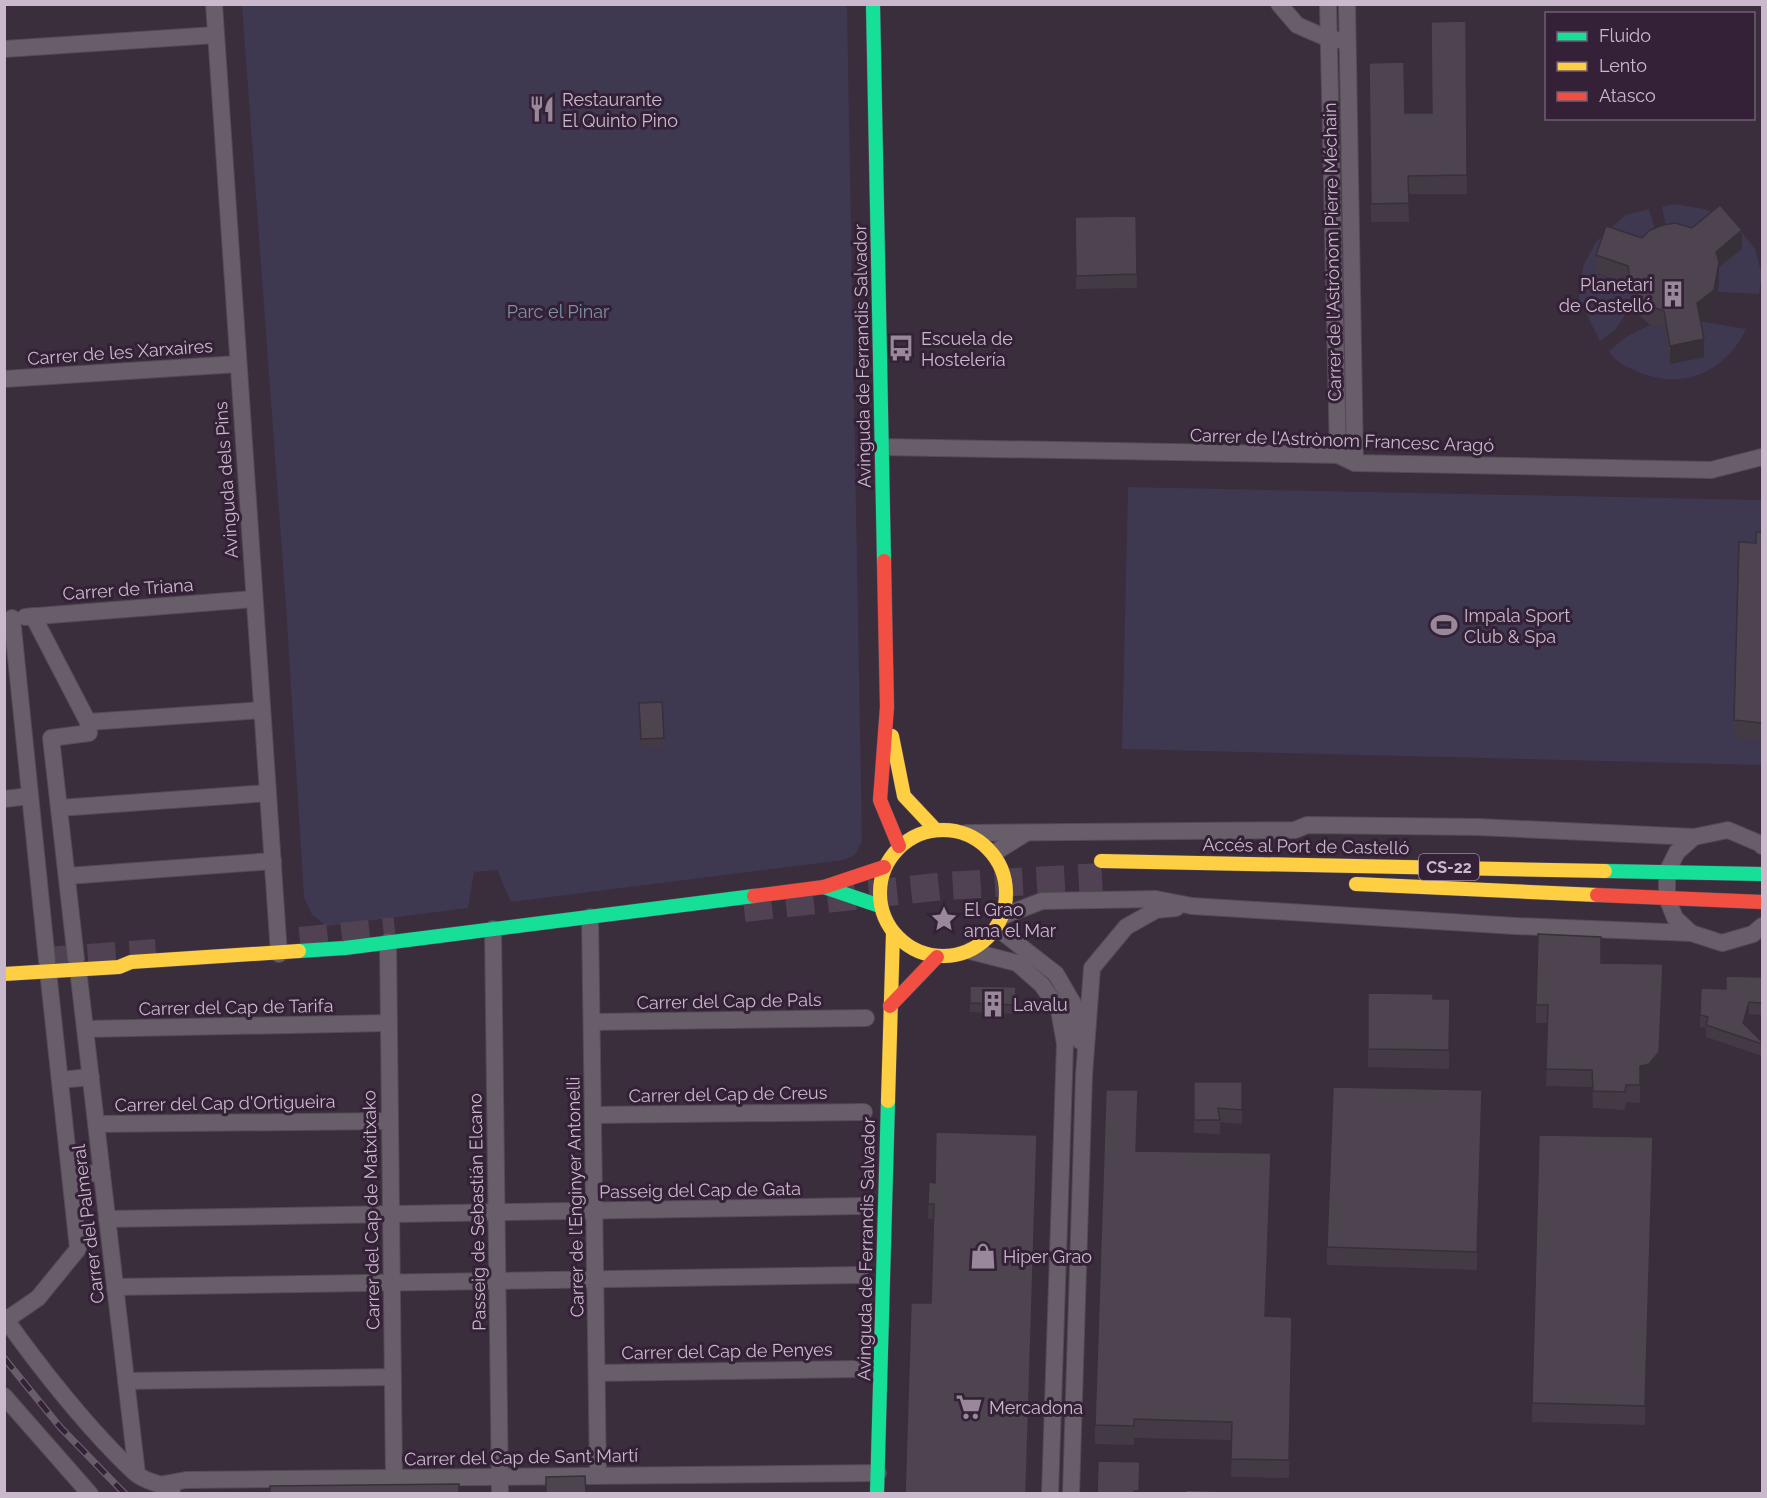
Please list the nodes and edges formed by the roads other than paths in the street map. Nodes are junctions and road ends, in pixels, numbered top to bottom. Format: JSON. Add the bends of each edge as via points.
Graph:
{"nodes":[{"id":1,"x":214,"y":4,"type":"edge"},
{"id":2,"x":873,"y":4,"type":"edge"},
{"id":3,"x":1279,"y":4,"type":"edge"},
{"id":4,"x":1328,"y":4,"type":"edge"},
{"id":5,"x":1347,"y":4,"type":"edge"},
{"id":6,"x":215,"y":34,"type":"junction"},
{"id":7,"x":1329,"y":39,"type":"junction"},
{"id":8,"x":1347,"y":41,"type":"junction"},
{"id":9,"x":4,"y":50,"type":"edge"},
{"id":10,"x":238,"y":364,"type":"junction"},
{"id":11,"x":4,"y":379,"type":"edge"},
{"id":12,"x":881,"y":447,"type":"junction"},
{"id":13,"x":1338,"y":455,"type":"junction"},
{"id":14,"x":1762,"y":456,"type":"edge"},
{"id":15,"x":1355,"y":463,"type":"junction"},
{"id":16,"x":254,"y":599,"type":"junction"},
{"id":17,"x":33,"y":616,"type":"junction"},
{"id":18,"x":8,"y":618,"type":"edge"},
{"id":19,"x":887,"y":707,"type":"junction"},
{"id":20,"x":262,"y":710,"type":"junction"},
{"id":21,"x":88,"y":722,"type":"junction"},
{"id":22,"x":268,"y":793,"type":"junction"},
{"id":23,"x":30,"y":796,"type":"junction"},
{"id":24,"x":4,"y":799,"type":"edge"},
{"id":25,"x":59,"y":808,"type":"junction"},
{"id":26,"x":935,"y":829,"type":"junction"},
{"id":27,"x":966,"y":833,"type":"junction"},
{"id":28,"x":1027,"y":833,"type":"junction"},
{"id":29,"x":1694,"y":837,"type":"junction"},
{"id":30,"x":63,"y":841,"type":"junction"},
{"id":31,"x":35,"y":843,"type":"junction"},
{"id":32,"x":899,"y":846,"type":"junction"},
{"id":33,"x":1762,"y":846,"type":"edge"},
{"id":34,"x":994,"y":853,"type":"junction"},
{"id":35,"x":273,"y":861,"type":"junction"},
{"id":36,"x":1101,"y":861,"type":"tunnel mouth"},
{"id":37,"x":884,"y":867,"type":"junction"},
{"id":38,"x":1667,"y":872,"type":"junction"},
{"id":39,"x":1762,"y":874,"type":"edge"},
{"id":40,"x":67,"y":876,"type":"junction"},
{"id":41,"x":1338,"y":884,"type":"dead end"},
{"id":42,"x":824,"y":887,"type":"junction"},
{"id":43,"x":1667,"y":898,"type":"junction"},
{"id":44,"x":1762,"y":902,"type":"edge"},
{"id":45,"x":880,"y":906,"type":"junction"},
{"id":46,"x":1192,"y":906,"type":"junction"},
{"id":47,"x":590,"y":917,"type":"junction"},
{"id":48,"x":1000,"y":922,"type":"junction"},
{"id":49,"x":1762,"y":926,"type":"edge"},
{"id":50,"x":493,"y":929,"type":"junction"},
{"id":51,"x":893,"y":933,"type":"junction"},
{"id":52,"x":1691,"y":933,"type":"junction"},
{"id":53,"x":388,"y":942,"type":"junction"},
{"id":54,"x":970,"y":951,"type":"junction"},
{"id":55,"x":279,"y":954,"type":"junction"},
{"id":56,"x":937,"y":957,"type":"junction"},
{"id":57,"x":4,"y":964,"type":"edge"},
{"id":58,"x":77,"y":964,"type":"junction"},
{"id":59,"x":48,"y":966,"type":"junction"},
{"id":60,"x":4,"y":974,"type":"edge"},
{"id":61,"x":890,"y":1006,"type":"junction"},
{"id":62,"x":866,"y":1018,"type":"dead end"},
{"id":63,"x":592,"y":1022,"type":"junction"},
{"id":64,"x":388,"y":1023,"type":"junction"},
{"id":65,"x":85,"y":1029,"type":"junction"},
{"id":66,"x":1084,"y":1068,"type":"junction"},
{"id":67,"x":91,"y":1077,"type":"junction"},
{"id":68,"x":60,"y":1080,"type":"junction"},
{"id":69,"x":864,"y":1112,"type":"dead end"},
{"id":70,"x":593,"y":1115,"type":"junction"},
{"id":71,"x":390,"y":1120,"type":"junction"},
{"id":72,"x":96,"y":1124,"type":"junction"},
{"id":73,"x":102,"y":1173,"type":"junction"},
{"id":74,"x":70,"y":1175,"type":"junction"},
{"id":75,"x":861,"y":1206,"type":"dead end"},
{"id":76,"x":594,"y":1211,"type":"junction"},
{"id":77,"x":496,"y":1213,"type":"junction"},
{"id":78,"x":391,"y":1214,"type":"junction"},
{"id":79,"x":107,"y":1219,"type":"junction"},
{"id":80,"x":860,"y":1275,"type":"dead end"},
{"id":81,"x":595,"y":1279,"type":"junction"},
{"id":82,"x":497,"y":1281,"type":"junction"},
{"id":83,"x":392,"y":1282,"type":"junction"},
{"id":84,"x":115,"y":1287,"type":"junction"},
{"id":85,"x":5,"y":1319,"type":"edge"},
{"id":86,"x":857,"y":1369,"type":"dead end"},
{"id":87,"x":597,"y":1373,"type":"junction"},
{"id":88,"x":393,"y":1377,"type":"junction"},
{"id":89,"x":126,"y":1381,"type":"junction"},
{"id":90,"x":4,"y":1396,"type":"edge"},
{"id":91,"x":878,"y":1473,"type":"junction"},
{"id":92,"x":137,"y":1474,"type":"junction"},
{"id":93,"x":598,"y":1476,"type":"junction"},
{"id":94,"x":394,"y":1478,"type":"junction"},
{"id":95,"x":499,"y":1485,"type":"edge"},
{"id":96,"x":169,"y":1489,"type":"edge"},
{"id":97,"x":90,"y":1494,"type":"edge"},
{"id":98,"x":878,"y":1494,"type":"edge"},
{"id":99,"x":1050,"y":1494,"type":"edge"},
{"id":100,"x":1071,"y":1494,"type":"edge"}],
"edges":[{"from":1,"to":6,"type":"street","name":"Avinguda dels Pins"},
{"from":2,"to":12,"type":"main road","name":"Avinguda de Ferrandis Salvador"},
{"from":3,"to":7,"type":"street","via":[[1297,25]]},
{"from":4,"to":7,"type":"street","name":"Carrer de l'Astrònom Pierre Méchain"},
{"from":5,"to":8,"type":"street","name":"Carrer de l'Astrònom Pierre Méchain"},
{"from":6,"to":9,"type":"street"},
{"from":6,"to":10,"type":"street","name":"Avinguda dels Pins"},
{"from":7,"to":8,"type":"street"},
{"from":7,"to":13,"type":"street","name":"Carrer de l'Astrònom Pierre Méchain"},
{"from":8,"to":15,"type":"street","name":"Carrer de l'Astrònom Pierre Méchain"},
{"from":10,"to":11,"type":"street","name":"Carrer de les Xarxaires"},
{"from":10,"to":16,"type":"street","name":"Avinguda dels Pins"},
{"from":12,"to":13,"type":"street","name":"Carrer de l'Astrònom Francesc Aragó"},
{"from":12,"to":19,"type":"main road","name":"Avinguda de Ferrandis Salvador"},
{"from":13,"to":15,"type":"street","name":"Carrer de l'Astrònom Francesc Aragó"},
{"from":14,"to":15,"type":"street","name":"Carrer de l'Astrònom Francesc Aragó","via":[[1711,470]]},
{"from":16,"to":17,"type":"street","name":"Carrer de Triana"},
{"from":16,"to":20,"type":"street","name":"Avinguda dels Pins"},
{"from":17,"to":18,"type":"street","name":"Carrer de Triana"},
{"from":17,"to":21,"type":"street"},
{"from":18,"to":23,"type":"street","name":"Carrer del Palmeral"},
{"from":19,"to":26,"type":"main road","name":"Avinguda de Ferrandis Salvador","via":[[904,796]]},
{"from":19,"to":32,"type":"main road","name":"Avinguda de Ferrandis Salvador","via":[[880,800]]},
{"from":20,"to":21,"type":"street"},
{"from":20,"to":22,"type":"street","name":"Avinguda dels Pins"},
{"from":21,"to":25,"type":"street","name":"Carrer del Palmeral","via":[[89,733],[51,738]]},
{"from":22,"to":25,"type":"street"},
{"from":22,"to":35,"type":"street","name":"Avinguda dels Pins"},
{"from":23,"to":24,"type":"street"},
{"from":23,"to":31,"type":"street","name":"Carrer del Palmeral"},
{"from":25,"to":30,"type":"street","name":"Carrer del Palmeral"},
{"from":26,"to":27,"type":"main road"},
{"from":26,"to":32,"type":"main road"},
{"from":27,"to":28,"type":"street"},
{"from":27,"to":34,"type":"main road"},
{"from":28,"to":29,"type":"street","via":[[1295,830],[1307,825]]},
{"from":28,"to":34,"type":"street"},
{"from":29,"to":33,"type":"street","via":[[1728,830]]},
{"from":29,"to":38,"type":"street","via":[[1677,852]]},
{"from":30,"to":31,"type":"street"},
{"from":30,"to":40,"type":"street","name":"Carrer del Palmeral"},
{"from":31,"to":59,"type":"street","name":"Carrer del Palmeral"},
{"from":32,"to":37,"type":"main road"},
{"from":34,"to":48,"type":"main road","via":[[1007,883]]},
{"from":35,"to":40,"type":"street"},
{"from":35,"to":55,"type":"street","name":"Avinguda dels Pins"},
{"from":36,"to":38,"type":"main road","name":"Accés al Port de Castelló","number":"CS-22"},
{"from":37,"to":42,"type":"main road"},
{"from":37,"to":45,"type":"main road","via":[[879,886]]},
{"from":38,"to":39,"type":"main road","name":"Accés al Port de Castelló","number":"CS-22"},
{"from":38,"to":43,"type":"street"},
{"from":40,"to":58,"type":"street","name":"Carrer del Palmeral"},
{"from":41,"to":43,"type":"main road","name":"Accés al Port de Castelló","number":"CS-22"},
{"from":42,"to":45,"type":"main road"},
{"from":42,"to":47,"type":"main road"},
{"from":43,"to":44,"type":"main road","name":"Accés al Port de Castelló","number":"CS-22"},
{"from":43,"to":52,"type":"street","via":[[1676,918]]},
{"from":45,"to":51,"type":"main road"},
{"from":46,"to":48,"type":"street","via":[[1156,899],[1042,901]]},
{"from":46,"to":52,"type":"street"},
{"from":46,"to":66,"type":"street","via":[[1156,910],[1126,927],[1092,968]]},
{"from":47,"to":50,"type":"main road"},
{"from":47,"to":63,"type":"street","name":"Carrer de l'Enginyer Antonelli"},
{"from":48,"to":54,"type":"main road","via":[[985,942]]},
{"from":48,"to":66,"type":"street","via":[[1056,974],[1074,1005]]},
{"from":49,"to":52,"type":"street","via":[[1753,934],[1722,943]]},
{"from":50,"to":53,"type":"main road"},
{"from":50,"to":77,"type":"street","name":"Passeig de Sebastián Elcano"},
{"from":51,"to":56,"type":"main road","via":[[913,950]]},
{"from":51,"to":61,"type":"main road","name":"Avinguda de Ferrandis Salvador"},
{"from":53,"to":55,"type":"main road"},
{"from":53,"to":64,"type":"street","name":"Carrer del Cap de Matxitxako"},
{"from":54,"to":56,"type":"main road"},
{"from":54,"to":99,"type":"street","via":[[1017,963],[1042,985],[1059,1010],[1065,1044]]},
{"from":55,"to":58,"type":"main road","via":[[132,963],[119,957]]},
{"from":56,"to":61,"type":"main road"},
{"from":57,"to":59,"type":"main road"},
{"from":58,"to":59,"type":"main road"},
{"from":58,"to":65,"type":"street","name":"Carrer del Palmeral"},
{"from":59,"to":60,"type":"main road"},
{"from":59,"to":68,"type":"street","name":"Carrer del Palmeral"},
{"from":61,"to":91,"type":"main road","name":"Avinguda de Ferrandis Salvador"},
{"from":62,"to":63,"type":"street","name":"Carrer del Cap de Pals"},
{"from":63,"to":70,"type":"street","name":"Carrer de l'Enginyer Antonelli"},
{"from":64,"to":65,"type":"street","name":"Carrer del Cap de Tarifa"},
{"from":64,"to":71,"type":"street","name":"Carrer del Cap de Matxitxako"},
{"from":65,"to":67,"type":"street","name":"Carrer del Palmeral"},
{"from":66,"to":100,"type":"street"},
{"from":67,"to":68,"type":"street"},
{"from":67,"to":72,"type":"street","name":"Carrer del Palmeral"},
{"from":68,"to":74,"type":"street","name":"Carrer del Palmeral"},
{"from":69,"to":70,"type":"street","name":"Carrer del Cap de Creus"},
{"from":70,"to":76,"type":"street","name":"Carrer de l'Enginyer Antonelli"},
{"from":71,"to":72,"type":"street","name":"Carrer del Cap d'Ortigueira"},
{"from":71,"to":78,"type":"street","name":"Carrer del Cap de Matxitxako"},
{"from":72,"to":73,"type":"street","name":"Carrer del Palmeral"},
{"from":73,"to":74,"type":"street"},
{"from":73,"to":79,"type":"street","name":"Carrer del Palmeral"},
{"from":74,"to":85,"type":"street","name":"Carrer del Palmeral","via":[[78,1249],[38,1298]]},
{"from":75,"to":76,"type":"street","name":"Passeig del Cap de Gata"},
{"from":76,"to":77,"type":"street","name":"Passeig del Cap de Gata"},
{"from":76,"to":81,"type":"street","name":"Carrer de l'Enginyer Antonelli"},
{"from":77,"to":78,"type":"street","name":"Passeig del Cap de Gata"},
{"from":77,"to":82,"type":"street","name":"Passeig de Sebastián Elcano"},
{"from":78,"to":79,"type":"street","name":"Passeig del Cap de Gata"},
{"from":78,"to":83,"type":"street","name":"Carrer del Cap de Matxitxako"},
{"from":79,"to":84,"type":"street","name":"Carrer del Palmeral"},
{"from":80,"to":81,"type":"street"},
{"from":81,"to":82,"type":"street"},
{"from":81,"to":87,"type":"street","name":"Carrer de l'Enginyer Antonelli"},
{"from":82,"to":83,"type":"street"},
{"from":82,"to":95,"type":"street","name":"Passeig de Sebastián Elcano"},
{"from":83,"to":84,"type":"street"},
{"from":83,"to":88,"type":"street","name":"Carrer del Cap de Matxitxako"},
{"from":84,"to":89,"type":"street","name":"Carrer del Palmeral"},
{"from":85,"to":92,"type":"street","name":"Carrer del Palmeral","via":[[85,1418]]},
{"from":86,"to":87,"type":"street","name":"Carrer del Cap de Penyes"},
{"from":87,"to":93,"type":"street","name":"Carrer de l'Enginyer Antonelli"},
{"from":88,"to":89,"type":"street"},
{"from":88,"to":94,"type":"street","name":"Carrer del Cap de Matxitxako"},
{"from":89,"to":92,"type":"street","name":"Carrer del Palmeral"},
{"from":90,"to":97,"type":"street"},
{"from":91,"to":93,"type":"street","name":"Carrer del Cap de Sant Martí"},
{"from":91,"to":98,"type":"main road","name":"Avinguda de Ferrandis Salvador"},
{"from":92,"to":96,"type":"street","name":"Carrer del Palmeral"},
{"from":93,"to":95,"type":"street","name":"Carrer del Cap de Sant Martí"},
{"from":94,"to":95,"type":"street","name":"Carrer del Cap de Sant Martí"},
{"from":94,"to":96,"type":"street","name":"Carrer del Cap de Sant Martí","via":[[186,1480]]}]}
